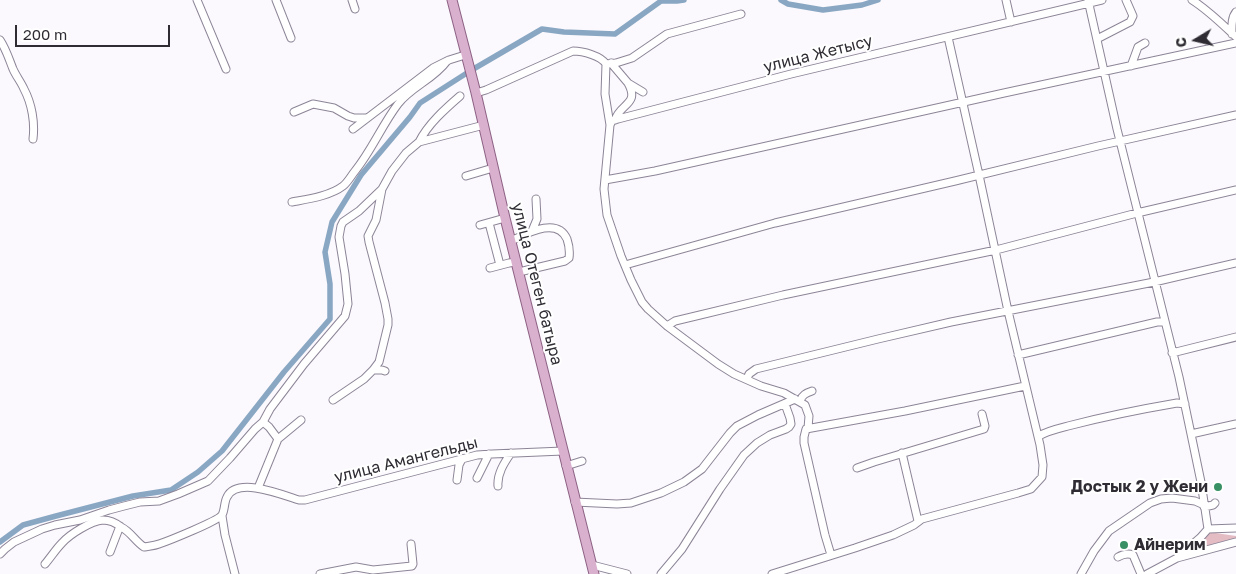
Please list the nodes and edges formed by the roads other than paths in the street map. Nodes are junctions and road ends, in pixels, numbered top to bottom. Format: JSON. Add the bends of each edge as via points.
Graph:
{"nodes":[{"id":1,"x":197,"y":0,"type":"edge"},
{"id":2,"x":276,"y":0,"type":"edge"},
{"id":3,"x":352,"y":0,"type":"edge"},
{"id":4,"x":452,"y":0,"type":"edge"},
{"id":5,"x":1006,"y":0,"type":"edge"},
{"id":6,"x":1102,"y":0,"type":"edge"},
{"id":7,"x":1126,"y":0,"type":"edge"},
{"id":8,"x":1192,"y":0,"type":"edge"},
{"id":9,"x":1088,"y":2,"type":"edge"},
{"id":10,"x":355,"y":9,"type":"dead end"},
{"id":11,"x":1236,"y":12,"type":"edge"},
{"id":12,"x":741,"y":14,"type":"dead end"},
{"id":13,"x":1011,"y":22,"type":"junction"},
{"id":14,"x":1234,"y":35,"type":"edge"},
{"id":15,"x":948,"y":37,"type":"junction"},
{"id":16,"x":291,"y":38,"type":"dead end"},
{"id":17,"x":1097,"y":39,"type":"junction"},
{"id":18,"x":0,"y":40,"type":"edge"},
{"id":19,"x":1145,"y":43,"type":"dead end"},
{"id":20,"x":1233,"y":44,"type":"edge"},
{"id":21,"x":466,"y":55,"type":"junction"},
{"id":22,"x":447,"y":61,"type":"junction"},
{"id":23,"x":609,"y":64,"type":"junction"},
{"id":24,"x":1131,"y":66,"type":"junction"},
{"id":25,"x":226,"y":69,"type":"dead end"},
{"id":26,"x":1104,"y":72,"type":"junction"},
{"id":27,"x":628,"y":83,"type":"junction"},
{"id":28,"x":476,"y":92,"type":"junction"},
{"id":29,"x":643,"y":92,"type":"dead end"},
{"id":30,"x":460,"y":96,"type":"dead end"},
{"id":31,"x":963,"y":102,"type":"junction"},
{"id":32,"x":294,"y":112,"type":"dead end"},
{"id":33,"x":1236,"y":115,"type":"edge"},
{"id":34,"x":367,"y":118,"type":"junction"},
{"id":35,"x":612,"y":122,"type":"junction"},
{"id":36,"x":484,"y":125,"type":"junction"},
{"id":37,"x":352,"y":129,"type":"dead end"},
{"id":38,"x":33,"y":139,"type":"dead end"},
{"id":39,"x":1120,"y":141,"type":"junction"},
{"id":40,"x":419,"y":142,"type":"junction"},
{"id":41,"x":494,"y":168,"type":"junction"},
{"id":42,"x":980,"y":175,"type":"junction"},
{"id":43,"x":466,"y":176,"type":"dead end"},
{"id":44,"x":605,"y":180,"type":"junction"},
{"id":45,"x":382,"y":189,"type":"junction"},
{"id":46,"x":1236,"y":190,"type":"edge"},
{"id":47,"x":536,"y":199,"type":"dead end"},
{"id":48,"x":292,"y":202,"type":"dead end"},
{"id":49,"x":1137,"y":213,"type":"junction"},
{"id":50,"x":505,"y":218,"type":"junction"},
{"id":51,"x":489,"y":222,"type":"junction"},
{"id":52,"x":480,"y":225,"type":"dead end"},
{"id":53,"x":532,"y":231,"type":"junction"},
{"id":54,"x":511,"y":241,"type":"junction"},
{"id":55,"x":996,"y":250,"type":"junction"},
{"id":56,"x":516,"y":262,"type":"junction"},
{"id":57,"x":1236,"y":263,"type":"edge"},
{"id":58,"x":625,"y":264,"type":"junction"},
{"id":59,"x":500,"y":265,"type":"junction"},
{"id":60,"x":490,"y":268,"type":"dead end"},
{"id":61,"x":519,"y":272,"type":"junction"},
{"id":62,"x":1154,"y":282,"type":"junction"},
{"id":63,"x":1008,"y":311,"type":"junction"},
{"id":64,"x":1164,"y":322,"type":"junction"},
{"id":65,"x":667,"y":326,"type":"junction"},
{"id":66,"x":1236,"y":337,"type":"edge"},
{"id":67,"x":1172,"y":353,"type":"junction"},
{"id":68,"x":1018,"y":355,"type":"junction"},
{"id":69,"x":373,"y":370,"type":"junction"},
{"id":70,"x":385,"y":371,"type":"dead end"},
{"id":71,"x":747,"y":379,"type":"junction"},
{"id":72,"x":1025,"y":386,"type":"junction"},
{"id":73,"x":812,"y":391,"type":"dead end"},
{"id":74,"x":333,"y":400,"type":"dead end"},
{"id":75,"x":798,"y":400,"type":"junction"},
{"id":76,"x":785,"y":404,"type":"junction"},
{"id":77,"x":1184,"y":404,"type":"junction"},
{"id":78,"x":982,"y":414,"type":"dead end"},
{"id":79,"x":301,"y":420,"type":"dead end"},
{"id":80,"x":263,"y":422,"type":"junction"},
{"id":81,"x":1236,"y":424,"type":"edge"},
{"id":82,"x":809,"y":427,"type":"junction"},
{"id":83,"x":1192,"y":434,"type":"junction"},
{"id":84,"x":1039,"y":436,"type":"junction"},
{"id":85,"x":278,"y":439,"type":"junction"},
{"id":86,"x":562,"y":451,"type":"junction"},
{"id":87,"x":511,"y":453,"type":"junction"},
{"id":88,"x":902,"y":453,"type":"junction"},
{"id":89,"x":489,"y":454,"type":"junction"},
{"id":90,"x":462,"y":458,"type":"junction"},
{"id":91,"x":582,"y":461,"type":"dead end"},
{"id":92,"x":566,"y":466,"type":"junction"},
{"id":93,"x":857,"y":468,"type":"dead end"},
{"id":94,"x":477,"y":478,"type":"dead end"},
{"id":95,"x":457,"y":480,"type":"dead end"},
{"id":96,"x":498,"y":486,"type":"dead end"},
{"id":97,"x":258,"y":488,"type":"junction"},
{"id":98,"x":575,"y":502,"type":"junction"},
{"id":99,"x":1215,"y":503,"type":"dead end"},
{"id":100,"x":1204,"y":506,"type":"junction"},
{"id":101,"x":222,"y":516,"type":"junction"},
{"id":102,"x":918,"y":521,"type":"junction"},
{"id":103,"x":82,"y":524,"type":"junction"},
{"id":104,"x":120,"y":526,"type":"junction"},
{"id":105,"x":1236,"y":528,"type":"edge"},
{"id":106,"x":1208,"y":529,"type":"junction"},
{"id":107,"x":1236,"y":542,"type":"edge"},
{"id":108,"x":411,"y":544,"type":"dead end"},
{"id":109,"x":110,"y":552,"type":"dead end"},
{"id":110,"x":0,"y":554,"type":"edge"},
{"id":111,"x":831,"y":555,"type":"junction"},
{"id":112,"x":1118,"y":558,"type":"dead end"},
{"id":113,"x":1177,"y":558,"type":"junction"},
{"id":114,"x":45,"y":564,"type":"dead end"},
{"id":115,"x":593,"y":569,"type":"edge"},
{"id":116,"x":235,"y":574,"type":"edge"},
{"id":117,"x":320,"y":574,"type":"edge"},
{"id":118,"x":626,"y":574,"type":"edge"},
{"id":119,"x":661,"y":574,"type":"edge"},
{"id":120,"x":772,"y":574,"type":"edge"},
{"id":121,"x":1081,"y":574,"type":"edge"},
{"id":122,"x":1141,"y":574,"type":"edge"},
{"id":123,"x":1147,"y":574,"type":"edge"}],
"edges":[{"from":1,"to":25,"type":"street"},
{"from":2,"to":16,"type":"street"},
{"from":3,"to":10,"type":"street"},
{"from":4,"to":21,"type":"main road","name":"улица Отеген батыра"},
{"from":5,"to":13,"type":"street"},
{"from":6,"to":9,"type":"street","name":"улица Жетысу"},
{"from":7,"to":17,"type":"street","via":[[1133,16],[1130,22]]},
{"from":8,"to":14,"type":"street"},
{"from":9,"to":13,"type":"street","name":"улица Жетысу"},
{"from":9,"to":17,"type":"street"},
{"from":11,"to":14,"type":"street","via":[[1232,18]]},
{"from":12,"to":23,"type":"street","via":[[667,34],[632,58]]},
{"from":13,"to":15,"type":"street","name":"улица Жетысу"},
{"from":14,"to":20,"type":"street"},
{"from":15,"to":31,"type":"street"},
{"from":15,"to":35,"type":"street","name":"улица Жетысу","via":[[669,105]]},
{"from":17,"to":26,"type":"street"},
{"from":18,"to":38,"type":"street","via":[[30,104]]},
{"from":19,"to":24,"type":"street","via":[[1138,47]]},
{"from":20,"to":24,"type":"street"},
{"from":21,"to":22,"type":"street"},
{"from":21,"to":28,"type":"main road","name":"улица Отеген батыра"},
{"from":22,"to":34,"type":"street"},
{"from":22,"to":48,"type":"street","via":[[399,102],[343,186]]},
{"from":23,"to":27,"type":"street"},
{"from":23,"to":28,"type":"street","via":[[589,54],[573,51]]},
{"from":23,"to":35,"type":"street","via":[[605,94]]},
{"from":24,"to":26,"type":"street"},
{"from":26,"to":31,"type":"street"},
{"from":26,"to":39,"type":"street"},
{"from":27,"to":29,"type":"street"},
{"from":27,"to":35,"type":"street","via":[[632,100]]},
{"from":28,"to":36,"type":"main road","name":"улица Отеген батыра"},
{"from":30,"to":40,"type":"street","via":[[437,118]]},
{"from":31,"to":42,"type":"street"},
{"from":31,"to":44,"type":"street"},
{"from":32,"to":34,"type":"street","via":[[313,104],[334,108],[354,118]]},
{"from":33,"to":39,"type":"street"},
{"from":34,"to":37,"type":"street"},
{"from":35,"to":44,"type":"street"},
{"from":36,"to":40,"type":"street"},
{"from":36,"to":41,"type":"main road","name":"улица Отеген батыра"},
{"from":39,"to":42,"type":"street"},
{"from":39,"to":49,"type":"street"},
{"from":40,"to":45,"type":"street","via":[[402,157]]},
{"from":41,"to":43,"type":"street"},
{"from":41,"to":50,"type":"main road","name":"улица Отеген батыра"},
{"from":42,"to":55,"type":"street"},
{"from":42,"to":58,"type":"street","via":[[775,223]]},
{"from":44,"to":58,"type":"street","via":[[610,228]]},
{"from":45,"to":69,"type":"street","via":[[368,242],[388,325],[379,362]]},
{"from":45,"to":80,"type":"street","via":[[341,226],[339,238],[348,304],[344,316],[304,364]]},
{"from":46,"to":49,"type":"street"},
{"from":47,"to":53,"type":"street","via":[[537,219]]},
{"from":49,"to":55,"type":"street"},
{"from":49,"to":62,"type":"street"},
{"from":50,"to":51,"type":"street"},
{"from":50,"to":54,"type":"main road","name":"улица Отеген батыра"},
{"from":51,"to":52,"type":"street"},
{"from":51,"to":59,"type":"street"},
{"from":53,"to":54,"type":"street"},
{"from":53,"to":61,"type":"street","via":[[546,227],[564,234],[569,258]]},
{"from":54,"to":56,"type":"main road","name":"улица Отеген батыра"},
{"from":55,"to":63,"type":"street"},
{"from":55,"to":65,"type":"street","via":[[793,293]]},
{"from":56,"to":59,"type":"street"},
{"from":56,"to":61,"type":"main road","name":"улица Отеген батыра"},
{"from":57,"to":62,"type":"street"},
{"from":58,"to":65,"type":"street","via":[[642,302]]},
{"from":59,"to":60,"type":"street"},
{"from":61,"to":86,"type":"main road","name":"улица Отеген батыра"},
{"from":62,"to":63,"type":"street"},
{"from":62,"to":64,"type":"street"},
{"from":63,"to":68,"type":"street"},
{"from":63,"to":71,"type":"street","via":[[756,369]]},
{"from":64,"to":67,"type":"street"},
{"from":64,"to":68,"type":"street"},
{"from":65,"to":71,"type":"street","via":[[718,364]]},
{"from":66,"to":67,"type":"street"},
{"from":67,"to":77,"type":"street"},
{"from":68,"to":72,"type":"street"},
{"from":69,"to":70,"type":"street"},
{"from":69,"to":74,"type":"street"},
{"from":71,"to":75,"type":"street"},
{"from":72,"to":82,"type":"street"},
{"from":72,"to":84,"type":"street"},
{"from":73,"to":75,"type":"street"},
{"from":75,"to":76,"type":"street"},
{"from":75,"to":82,"type":"street","via":[[808,410]]},
{"from":76,"to":98,"type":"street","via":[[737,426],[702,469],[661,493],[631,503]]},
{"from":76,"to":119,"type":"street","via":[[790,418],[789,427],[757,443],[744,455],[682,549]]},
{"from":77,"to":83,"type":"street"},
{"from":77,"to":84,"type":"street","via":[[1100,418]]},
{"from":78,"to":88,"type":"street","via":[[984,429]]},
{"from":79,"to":85,"type":"street"},
{"from":80,"to":85,"type":"street"},
{"from":80,"to":103,"type":"street","via":[[208,481],[159,500],[109,510]]},
{"from":81,"to":83,"type":"street"},
{"from":82,"to":111,"type":"street","via":[[804,443]]},
{"from":83,"to":100,"type":"street"},
{"from":84,"to":102,"type":"street","via":[[1043,472],[1031,489]]},
{"from":85,"to":97,"type":"street"},
{"from":86,"to":87,"type":"street","name":"улица Амангельды"},
{"from":86,"to":92,"type":"main road","name":"улица Отеген батыра"},
{"from":87,"to":89,"type":"street","name":"улица Амангельды"},
{"from":87,"to":96,"type":"street","via":[[497,479]]},
{"from":88,"to":93,"type":"street"},
{"from":88,"to":102,"type":"street"},
{"from":89,"to":90,"type":"street","name":"улица Амангельды"},
{"from":89,"to":94,"type":"street"},
{"from":90,"to":95,"type":"street"},
{"from":90,"to":97,"type":"street","name":"улица Амангельды","via":[[305,500]]},
{"from":91,"to":92,"type":"street"},
{"from":92,"to":98,"type":"main road","name":"улица Отеген батыра"},
{"from":97,"to":101,"type":"street","name":"улица Амангельды","via":[[231,492]]},
{"from":98,"to":115,"type":"main road","name":"улица Отеген батыра"},
{"from":99,"to":100,"type":"street"},
{"from":100,"to":106,"type":"street"},
{"from":100,"to":121,"type":"street","via":[[1172,498],[1150,502],[1109,531]]},
{"from":101,"to":104,"type":"street","via":[[172,540],[144,547]]},
{"from":101,"to":116,"type":"street"},
{"from":102,"to":111,"type":"street","via":[[893,535]]},
{"from":103,"to":104,"type":"street","via":[[106,520]]},
{"from":103,"to":110,"type":"street","via":[[55,525],[27,535]]},
{"from":103,"to":114,"type":"street"},
{"from":104,"to":109,"type":"street"},
{"from":105,"to":106,"type":"street"},
{"from":106,"to":113,"type":"street"},
{"from":107,"to":113,"type":"street"},
{"from":108,"to":117,"type":"street","via":[[412,566],[373,570],[356,567]]},
{"from":111,"to":120,"type":"street"},
{"from":112,"to":122,"type":"street","via":[[1130,553],[1133,555]]},
{"from":113,"to":123,"type":"street"},
{"from":115,"to":118,"type":"street"}]}
